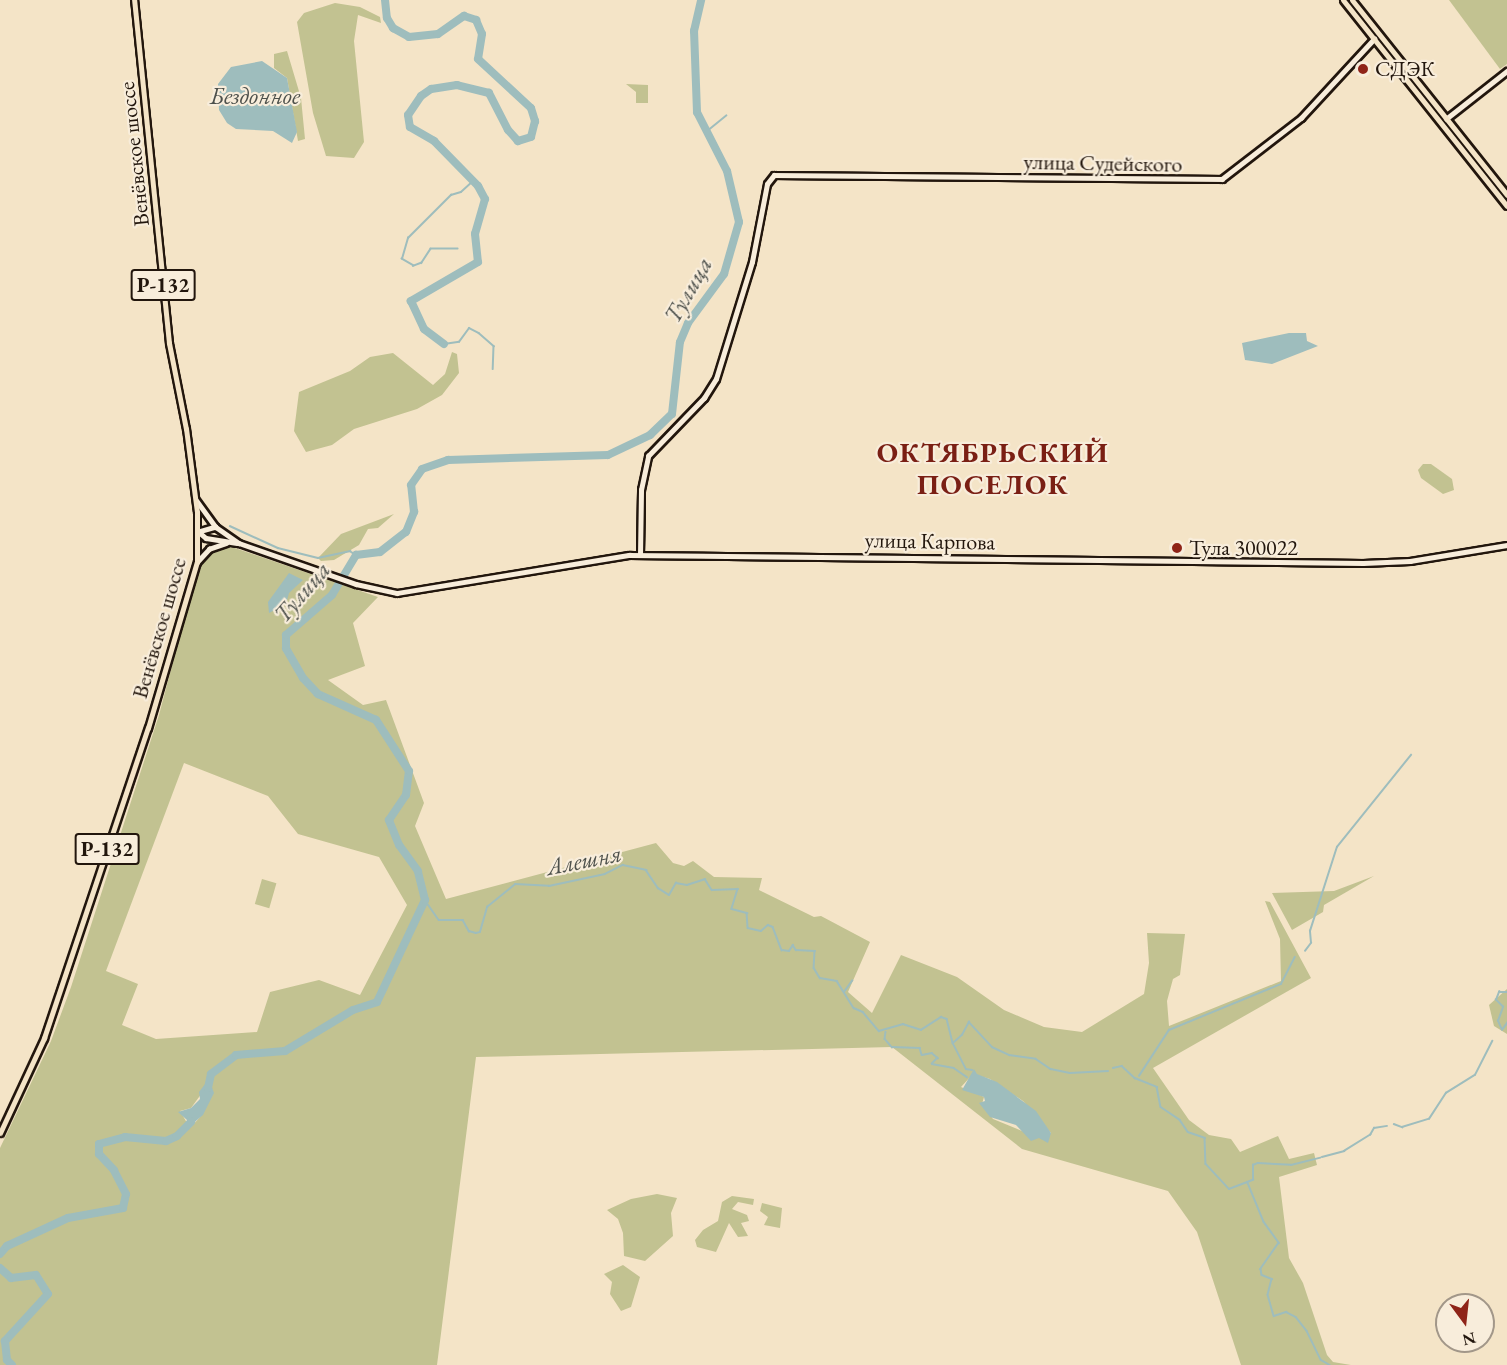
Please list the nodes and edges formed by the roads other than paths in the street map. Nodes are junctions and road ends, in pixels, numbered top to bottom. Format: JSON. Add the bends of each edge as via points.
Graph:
{"nodes":[{"id":1,"x":134,"y":0,"type":"edge"},
{"id":2,"x":1343,"y":0,"type":"edge"},
{"id":3,"x":1352,"y":0,"type":"edge"},
{"id":4,"x":1377,"y":36,"type":"junction"},
{"id":5,"x":1507,"y":71,"type":"edge"},
{"id":6,"x":1444,"y":121,"type":"junction"},
{"id":7,"x":1507,"y":195,"type":"edge"},
{"id":8,"x":1507,"y":206,"type":"edge"},
{"id":9,"x":194,"y":492,"type":"junction"},
{"id":10,"x":216,"y":527,"type":"junction"},
{"id":11,"x":199,"y":532,"type":"junction"},
{"id":12,"x":230,"y":542,"type":"junction"},
{"id":13,"x":239,"y":543,"type":"junction"},
{"id":14,"x":1507,"y":545,"type":"edge"},
{"id":15,"x":640,"y":555,"type":"junction"},
{"id":16,"x":196,"y":562,"type":"junction"},
{"id":17,"x":0,"y":1133,"type":"edge"}],
"edges":[{"from":1,"to":9,"type":"main road","name":"Венёвское шоссе","number":"Р-132","via":[[169,343]]},
{"from":2,"to":4,"type":"main road"},
{"from":3,"to":4,"type":"main road"},
{"from":4,"to":6,"type":"main road"},
{"from":4,"to":15,"type":"main road","name":"улица Судейского","via":[[1301,118],[1222,179],[779,174],[771,178],[754,255],[716,379],[695,408],[648,456],[641,490]]},
{"from":5,"to":6,"type":"main road"},
{"from":6,"to":7,"type":"main road"},
{"from":6,"to":8,"type":"main road"},
{"from":9,"to":10,"type":"main road","via":[[201,510]]},
{"from":9,"to":11,"type":"main road","name":"Венёвское шоссе","number":"Р-132"},
{"from":10,"to":11,"type":"main road"},
{"from":10,"to":13,"type":"main road"},
{"from":11,"to":12,"type":"main road","via":[[206,538]]},
{"from":11,"to":16,"type":"main road","name":"Венёвское шоссе","number":"Р-132"},
{"from":12,"to":13,"type":"main road"},
{"from":12,"to":16,"type":"main road","via":[[209,549]]},
{"from":13,"to":15,"type":"main road","name":"улица Карпова","via":[[387,592],[408,592]]},
{"from":14,"to":15,"type":"main road","name":"улица Карпова","via":[[1378,562]]},
{"from":16,"to":17,"type":"main road","name":"Венёвское шоссе","number":"Р-132","via":[[148,728],[47,1027]]}]}
